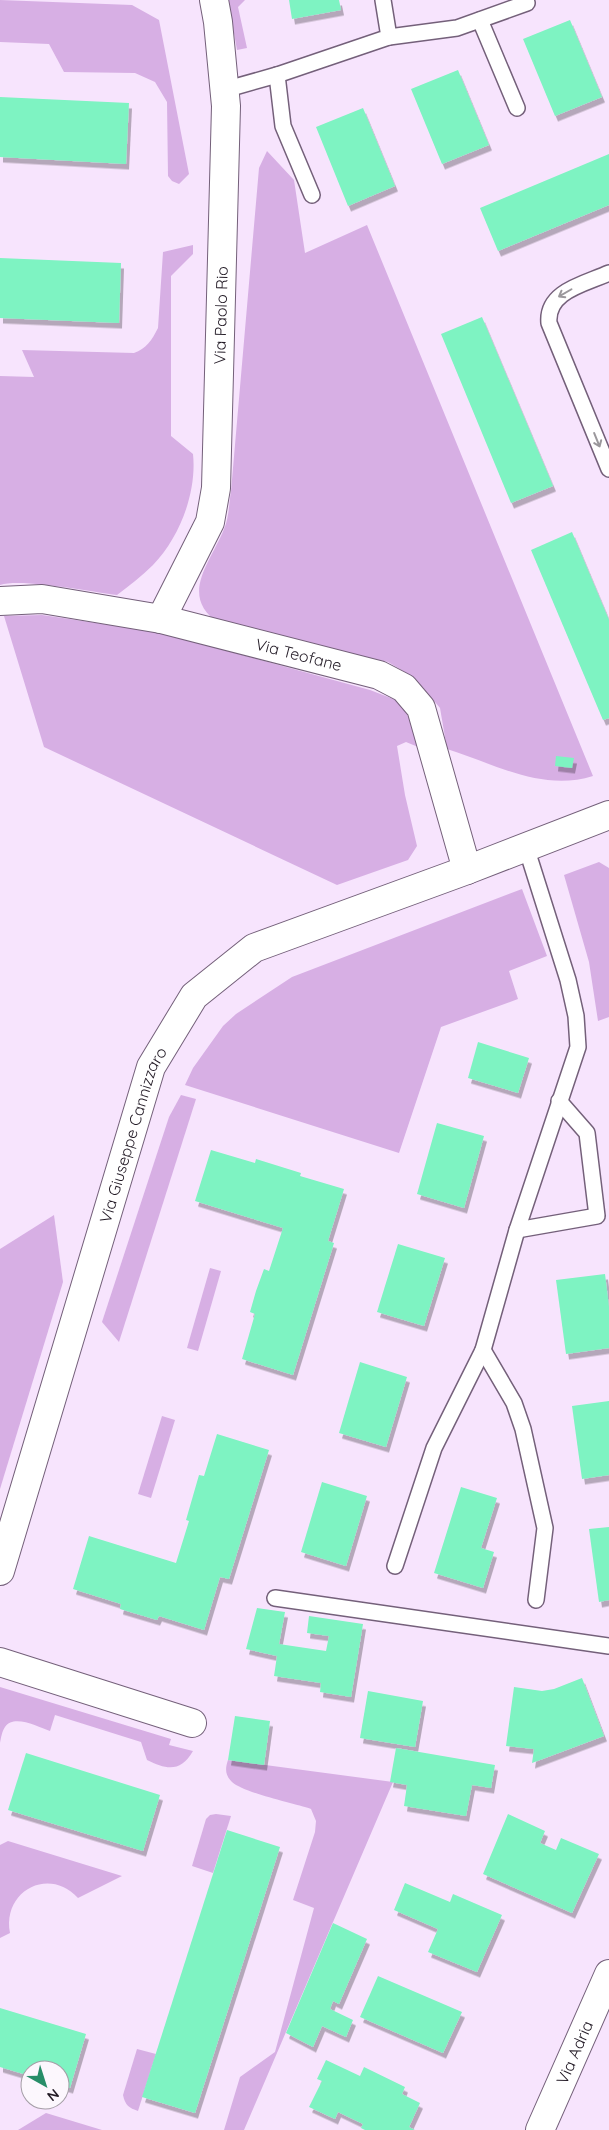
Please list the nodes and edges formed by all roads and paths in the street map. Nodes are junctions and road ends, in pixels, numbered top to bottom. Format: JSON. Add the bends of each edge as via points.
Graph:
{"nodes":[{"id":1,"x":214,"y":0,"type":"edge"},
{"id":2,"x":383,"y":0,"type":"edge"},
{"id":3,"x":527,"y":3,"type":"dead end"},
{"id":4,"x":480,"y":20,"type":"junction"},
{"id":5,"x":389,"y":37,"type":"junction"},
{"id":6,"x":277,"y":75,"type":"junction"},
{"id":7,"x":224,"y":90,"type":"junction"},
{"id":8,"x":517,"y":108,"type":"dead end"},
{"id":9,"x":312,"y":195,"type":"dead end"},
{"id":10,"x":609,"y":273,"type":"edge"},
{"id":11,"x":609,"y":469,"type":"edge"},
{"id":12,"x":0,"y":601,"type":"edge"},
{"id":13,"x":161,"y":619,"type":"junction"},
{"id":14,"x":609,"y":815,"type":"edge"},
{"id":15,"x":526,"y":847,"type":"junction"},
{"id":16,"x":467,"y":870,"type":"junction"},
{"id":17,"x":559,"y":1101,"type":"junction"},
{"id":18,"x":517,"y":1230,"type":"junction"},
{"id":19,"x":483,"y":1350,"type":"junction"},
{"id":20,"x":395,"y":1566,"type":"dead end"},
{"id":21,"x":0,"y":1571,"type":"edge"},
{"id":22,"x":275,"y":1598,"type":"dead end"},
{"id":23,"x":536,"y":1600,"type":"dead end"},
{"id":24,"x":609,"y":1646,"type":"edge"},
{"id":25,"x":0,"y":1662,"type":"edge"},
{"id":26,"x":192,"y":1723,"type":"dead end"},
{"id":27,"x":609,"y":1974,"type":"edge"},
{"id":28,"x":540,"y":2130,"type":"edge"}],
"edges":[{"from":1,"to":7,"type":"street","name":"Via Paolo Rio"},
{"from":2,"to":5,"type":"lane"},
{"from":3,"to":4,"type":"lane"},
{"from":4,"to":5,"type":"lane","via":[[457,28]]},
{"from":4,"to":8,"type":"lane"},
{"from":5,"to":6,"type":"lane"},
{"from":6,"to":7,"type":"lane"},
{"from":6,"to":9,"type":"lane","via":[[283,126]]},
{"from":7,"to":13,"type":"street","name":"Via Paolo Rio","via":[[216,488],[210,522]]},
{"from":10,"to":11,"type":"lane","one_way":true,"via":[[562,293],[551,306],[549,315],[549,323]]},
{"from":12,"to":13,"type":"street","name":"Via Teofane","via":[[42,599]]},
{"from":13,"to":16,"type":"street","name":"Via Teofane","via":[[379,675],[404,688],[421,708]]},
{"from":14,"to":15,"type":"street","name":"Via Giuseppe Cannizzaro"},
{"from":15,"to":16,"type":"street","name":"Via Giuseppe Cannizzaro"},
{"from":15,"to":17,"type":"lane","via":[[568,980],[576,1016],[578,1047]]},
{"from":16,"to":21,"type":"street","name":"Via Giuseppe Cannizzaro","via":[[254,948],[194,996],[151,1067]]},
{"from":17,"to":18,"type":"lane"},
{"from":17,"to":18,"type":"lane","via":[[587,1133],[597,1216]]},
{"from":18,"to":19,"type":"lane"},
{"from":19,"to":20,"type":"lane","via":[[434,1448]]},
{"from":19,"to":23,"type":"lane","via":[[514,1403],[545,1528]]},
{"from":22,"to":24,"type":"lane"},
{"from":25,"to":26,"type":"street"},
{"from":27,"to":28,"type":"street","name":"Via Adria"}]}
